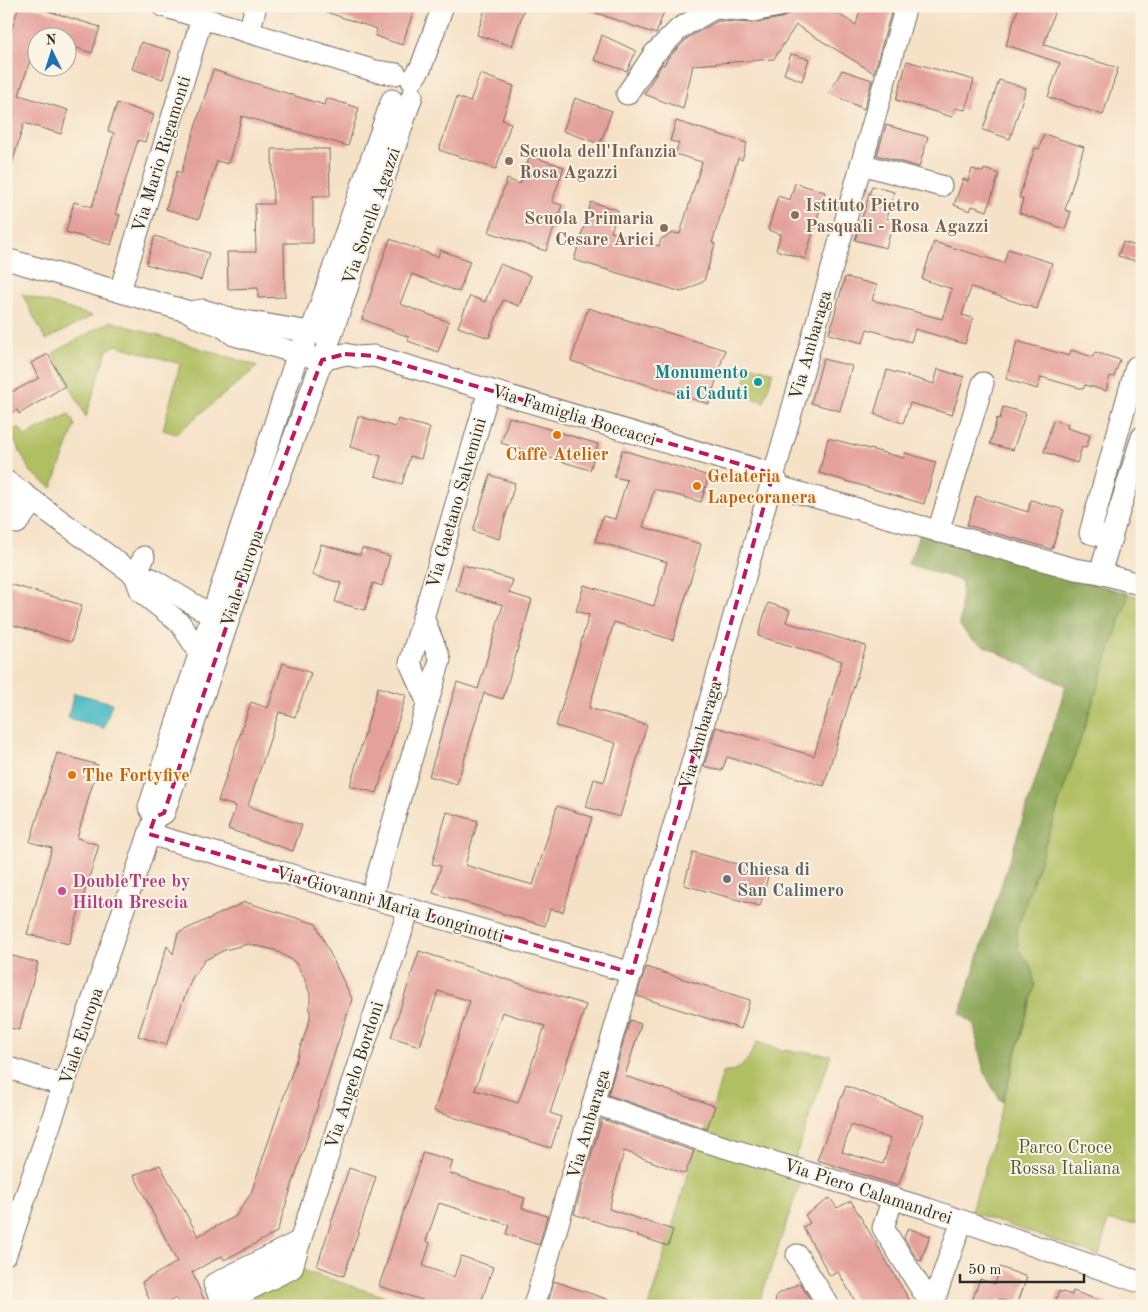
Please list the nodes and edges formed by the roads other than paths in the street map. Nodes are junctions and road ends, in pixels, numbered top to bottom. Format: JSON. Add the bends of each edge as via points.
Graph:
{"nodes":[{"id":1,"x":163,"y":6,"type":"edge"},
{"id":2,"x":256,"y":6,"type":"edge"},
{"id":3,"x":443,"y":6,"type":"edge"},
{"id":4,"x":780,"y":6,"type":"edge"},
{"id":5,"x":906,"y":6,"type":"edge"},
{"id":6,"x":715,"y":7,"type":"edge"},
{"id":7,"x":202,"y":18,"type":"junction"},
{"id":8,"x":249,"y":32,"type":"junction"},
{"id":9,"x":400,"y":89,"type":"junction"},
{"id":10,"x":627,"y":94,"type":"dead end"},
{"id":11,"x":861,"y":164,"type":"junction"},
{"id":12,"x":942,"y":186,"type":"dead end"},
{"id":13,"x":6,"y":260,"type":"edge"},
{"id":14,"x":120,"y":290,"type":"junction"},
{"id":15,"x":190,"y":312,"type":"junction"},
{"id":16,"x":321,"y":334,"type":"junction"},
{"id":17,"x":298,"y":353,"type":"junction"},
{"id":18,"x":374,"y":356,"type":"junction"},
{"id":19,"x":322,"y":360,"type":"junction"},
{"id":20,"x":1136,"y":367,"type":"dead end"},
{"id":21,"x":983,"y":383,"type":"dead end"},
{"id":22,"x":489,"y":390,"type":"junction"},
{"id":23,"x":1121,"y":421,"type":"junction"},
{"id":24,"x":1142,"y":428,"type":"edge"},
{"id":25,"x":1142,"y":437,"type":"edge"},
{"id":26,"x":773,"y":474,"type":"junction"},
{"id":27,"x":21,"y":491,"type":"edge"},
{"id":28,"x":12,"y":517,"type":"edge"},
{"id":29,"x":938,"y":532,"type":"junction"},
{"id":30,"x":1112,"y":539,"type":"junction"},
{"id":31,"x":139,"y":566,"type":"junction"},
{"id":32,"x":1100,"y":573,"type":"junction"},
{"id":33,"x":1142,"y":585,"type":"edge"},
{"id":34,"x":212,"y":615,"type":"junction"},
{"id":35,"x":199,"y":652,"type":"junction"},
{"id":36,"x":204,"y":693,"type":"junction"},
{"id":37,"x":152,"y":826,"type":"junction"},
{"id":38,"x":371,"y":898,"type":"junction"},
{"id":39,"x":409,"y":909,"type":"junction"},
{"id":40,"x":632,"y":973,"type":"junction"},
{"id":41,"x":6,"y":1067,"type":"edge"},
{"id":42,"x":64,"y":1086,"type":"junction"},
{"id":43,"x":594,"y":1103,"type":"junction"},
{"id":44,"x":893,"y":1198,"type":"junction"},
{"id":45,"x":962,"y":1221,"type":"junction"},
{"id":46,"x":300,"y":1241,"type":"junction"},
{"id":47,"x":6,"y":1254,"type":"edge"},
{"id":48,"x":797,"y":1255,"type":"dead end"},
{"id":49,"x":1142,"y":1283,"type":"edge"},
{"id":50,"x":224,"y":1306,"type":"edge"},
{"id":51,"x":230,"y":1306,"type":"edge"},
{"id":52,"x":534,"y":1306,"type":"edge"},
{"id":53,"x":829,"y":1306,"type":"edge"},
{"id":54,"x":932,"y":1306,"type":"edge"}],
"edges":[{"from":1,"to":7,"type":"street"},
{"from":2,"to":8,"type":"street"},
{"from":3,"to":9,"type":"street","name":"Via Sorelle Agazzi","via":[[421,68]]},
{"from":4,"to":6,"type":"street","via":[[753,10]]},
{"from":5,"to":11,"type":"street","name":"Via Ambaraga"},
{"from":6,"to":10,"type":"street","via":[[680,28],[654,54]]},
{"from":7,"to":8,"type":"street"},
{"from":7,"to":14,"type":"street","name":"Via Mario Rigamonti"},
{"from":8,"to":9,"type":"street","via":[[375,71]]},
{"from":9,"to":16,"type":"street","name":"Via Sorelle Agazzi"},
{"from":11,"to":12,"type":"street"},
{"from":11,"to":26,"type":"street","name":"Via Ambaraga"},
{"from":13,"to":14,"type":"street","name":"Via Famiglia Boccacci"},
{"from":14,"to":15,"type":"street","name":"Via Famiglia Boccacci"},
{"from":15,"to":16,"type":"street","name":"Via Famiglia Boccacci","via":[[203,310],[233,319]]},
{"from":15,"to":17,"type":"street","name":"Via Famiglia Boccacci","via":[[234,334]]},
{"from":16,"to":17,"type":"street","name":"Viale Europa"},
{"from":16,"to":18,"type":"street","name":"Via Famiglia Boccacci","via":[[362,345]]},
{"from":16,"to":19,"type":"street","name":"Viale Europa"},
{"from":17,"to":19,"type":"street","name":"Via Famiglia Boccacci"},
{"from":17,"to":34,"type":"street","name":"Viale Europa"},
{"from":18,"to":19,"type":"street","name":"Via Famiglia Boccacci","via":[[345,354]]},
{"from":18,"to":22,"type":"street","name":"Via Famiglia Boccacci"},
{"from":19,"to":36,"type":"street","name":"Viale Europa","via":[[270,496]]},
{"from":20,"to":23,"type":"street"},
{"from":21,"to":29,"type":"street"},
{"from":22,"to":26,"type":"street","name":"Via Famiglia Boccacci","via":[[512,389]]},
{"from":22,"to":38,"type":"street","name":"Via Gaetano Salvemini","via":[[410,662],[428,700]]},
{"from":23,"to":24,"type":"street"},
{"from":23,"to":30,"type":"street","via":[[1090,533]]},
{"from":25,"to":30,"type":"street"},
{"from":26,"to":29,"type":"street","via":[[780,487]]},
{"from":26,"to":40,"type":"street","name":"Via Ambaraga"},
{"from":27,"to":28,"type":"street"},
{"from":27,"to":31,"type":"street"},
{"from":29,"to":32,"type":"street"},
{"from":30,"to":32,"type":"street"},
{"from":31,"to":34,"type":"street","via":[[152,579]]},
{"from":31,"to":35,"type":"street","via":[[141,592],[180,623]]},
{"from":32,"to":33,"type":"street"},
{"from":34,"to":35,"type":"street","name":"Viale Europa"},
{"from":34,"to":36,"type":"street","via":[[217,632],[201,679]]},
{"from":35,"to":37,"type":"street","name":"Viale Europa","via":[[149,807]]},
{"from":36,"to":37,"type":"street","name":"Viale Europa","via":[[164,814]]},
{"from":37,"to":38,"type":"street","name":"Via Giovanni Maria Longinotti"},
{"from":37,"to":42,"type":"street","name":"Viale Europa"},
{"from":38,"to":39,"type":"street","name":"Via Giovanni Maria Longinotti"},
{"from":39,"to":40,"type":"street","name":"Via Giovanni Maria Longinotti"},
{"from":39,"to":46,"type":"street","name":"Via Angelo Bordoni"},
{"from":40,"to":43,"type":"street","name":"Via Ambaraga"},
{"from":41,"to":42,"type":"street"},
{"from":42,"to":47,"type":"street","name":"Viale Europa"},
{"from":43,"to":44,"type":"street","name":"Via Piero Calamandrei","via":[[701,1140]]},
{"from":43,"to":52,"type":"street","name":"Via Ambaraga"},
{"from":44,"to":45,"type":"street","name":"Via Piero Calamandrei"},
{"from":44,"to":54,"type":"street","via":[[883,1228]]},
{"from":45,"to":49,"type":"street","name":"Via Piero Calamandrei"},
{"from":45,"to":54,"type":"street"},
{"from":46,"to":50,"type":"street","via":[[214,1284]]},
{"from":46,"to":51,"type":"street","name":"Via Angelo Bordoni","via":[[292,1268],[232,1298]]},
{"from":48,"to":53,"type":"street"}]}
